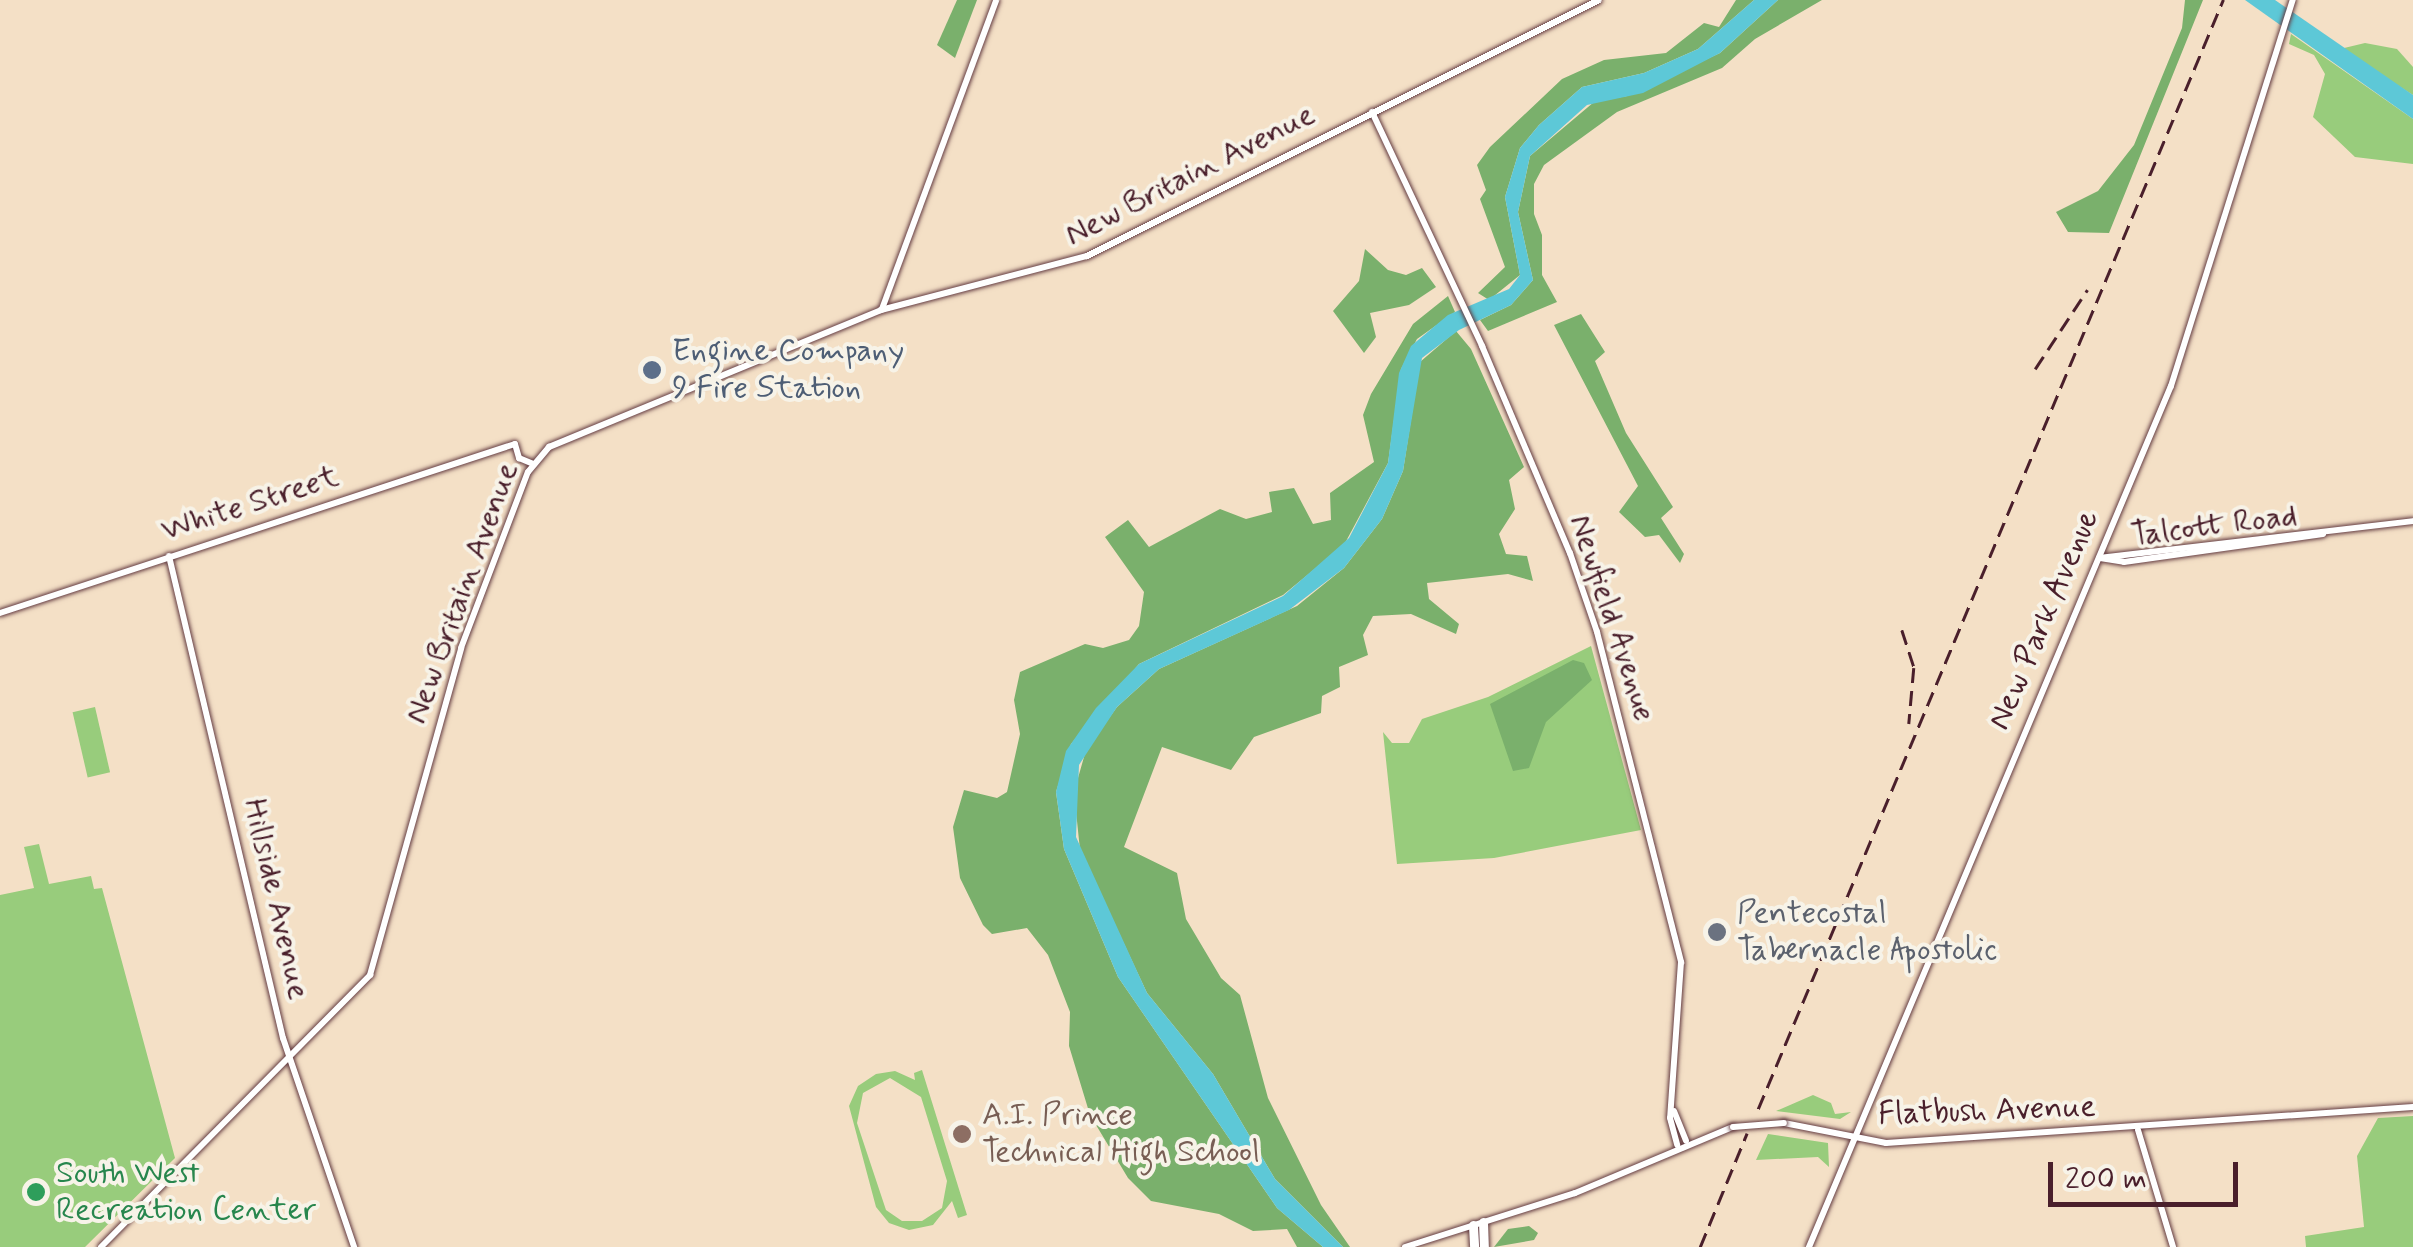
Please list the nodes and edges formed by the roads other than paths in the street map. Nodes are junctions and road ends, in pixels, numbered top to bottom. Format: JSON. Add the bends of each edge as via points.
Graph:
{"nodes":[{"id":1,"x":996,"y":0,"type":"edge"},
{"id":2,"x":1599,"y":0,"type":"edge"},
{"id":3,"x":2292,"y":0,"type":"edge"},
{"id":4,"x":1372,"y":111,"type":"junction"},
{"id":5,"x":881,"y":310,"type":"junction"},
{"id":6,"x":533,"y":464,"type":"junction"},
{"id":7,"x":2413,"y":521,"type":"edge"},
{"id":8,"x":2325,"y":533,"type":"junction"},
{"id":9,"x":2278,"y":534,"type":"junction"},
{"id":10,"x":2205,"y":542,"type":"junction"},
{"id":11,"x":2280,"y":545,"type":"junction"},
{"id":12,"x":2206,"y":553,"type":"junction"},
{"id":13,"x":169,"y":556,"type":"junction"},
{"id":14,"x":2098,"y":558,"type":"junction"},
{"id":15,"x":0,"y":613,"type":"edge"},
{"id":16,"x":289,"y":1059,"type":"junction"},
{"id":17,"x":2413,"y":1107,"type":"edge"},
{"id":18,"x":1674,"y":1110,"type":"junction"},
{"id":19,"x":2138,"y":1130,"type":"junction"},
{"id":20,"x":1851,"y":1139,"type":"junction"},
{"id":21,"x":1686,"y":1142,"type":"junction"},
{"id":22,"x":1677,"y":1145,"type":"junction"},
{"id":23,"x":1478,"y":1223,"type":"junction"},
{"id":24,"x":100,"y":1247,"type":"edge"},
{"id":25,"x":354,"y":1247,"type":"edge"},
{"id":26,"x":1405,"y":1247,"type":"edge"},
{"id":27,"x":1474,"y":1247,"type":"edge"},
{"id":28,"x":1484,"y":1247,"type":"edge"},
{"id":29,"x":1809,"y":1247,"type":"edge"},
{"id":30,"x":2174,"y":1247,"type":"edge"}],
"edges":[{"from":1,"to":5,"type":"main road"},
{"from":2,"to":4,"type":"main road","name":"New Britain Avenue"},
{"from":3,"to":14,"type":"main road","name":"New Park Avenue","via":[[2170,386]]},
{"from":4,"to":5,"type":"main road","name":"New Britain Avenue","via":[[1068,264]]},
{"from":4,"to":18,"type":"main road","name":"Newfield Avenue","via":[[1476,332],[1584,590],[1682,971]]},
{"from":5,"to":6,"type":"main road","name":"New Britain Avenue","via":[[576,432]]},
{"from":6,"to":13,"type":"main road","name":"White Street","via":[[521,459],[515,444]]},
{"from":6,"to":16,"type":"main road","name":"New Britain Avenue","via":[[453,674],[377,961],[357,992]]},
{"from":7,"to":8,"type":"main road","name":"Talcott Road"},
{"from":8,"to":9,"type":"main road","name":"Talcott Road"},
{"from":8,"to":11,"type":"main road","name":"Talcott Road"},
{"from":9,"to":10,"type":"main road","name":"Talcott Road"},
{"from":9,"to":11,"type":"main road"},
{"from":10,"to":12,"type":"main road"},
{"from":10,"to":14,"type":"main road","name":"Talcott Road"},
{"from":11,"to":12,"type":"main road","name":"Talcott Road"},
{"from":12,"to":14,"type":"main road","name":"Talcott Road","via":[[2113,563]]},
{"from":13,"to":15,"type":"main road","name":"White Street"},
{"from":13,"to":16,"type":"main road","name":"Hillside Avenue"},
{"from":14,"to":20,"type":"main road","name":"New Park Avenue"},
{"from":16,"to":24,"type":"main road","name":"New Britain Avenue"},
{"from":16,"to":25,"type":"main road","name":"Hillside Avenue"},
{"from":17,"to":19,"type":"main road","name":"Flatbush Avenue"},
{"from":18,"to":21,"type":"main road","name":"Newfield Avenue"},
{"from":18,"to":22,"type":"main road","name":"Newfield Avenue"},
{"from":19,"to":20,"type":"main road","name":"Flatbush Avenue","via":[[1886,1143]]},
{"from":19,"to":30,"type":"main road"},
{"from":20,"to":21,"type":"main road","name":"Flatbush Avenue","bridge":true,"via":[[1784,1123],[1733,1127]]},
{"from":20,"to":29,"type":"main road","name":"New Park Avenue"},
{"from":21,"to":22,"type":"main road","name":"Flatbush Avenue"},
{"from":22,"to":23,"type":"main road","name":"Flatbush Avenue","via":[[1575,1192]]},
{"from":23,"to":26,"type":"main road","name":"Flatbush Avenue"},
{"from":23,"to":27,"type":"highway"},
{"from":23,"to":28,"type":"highway"}]}
